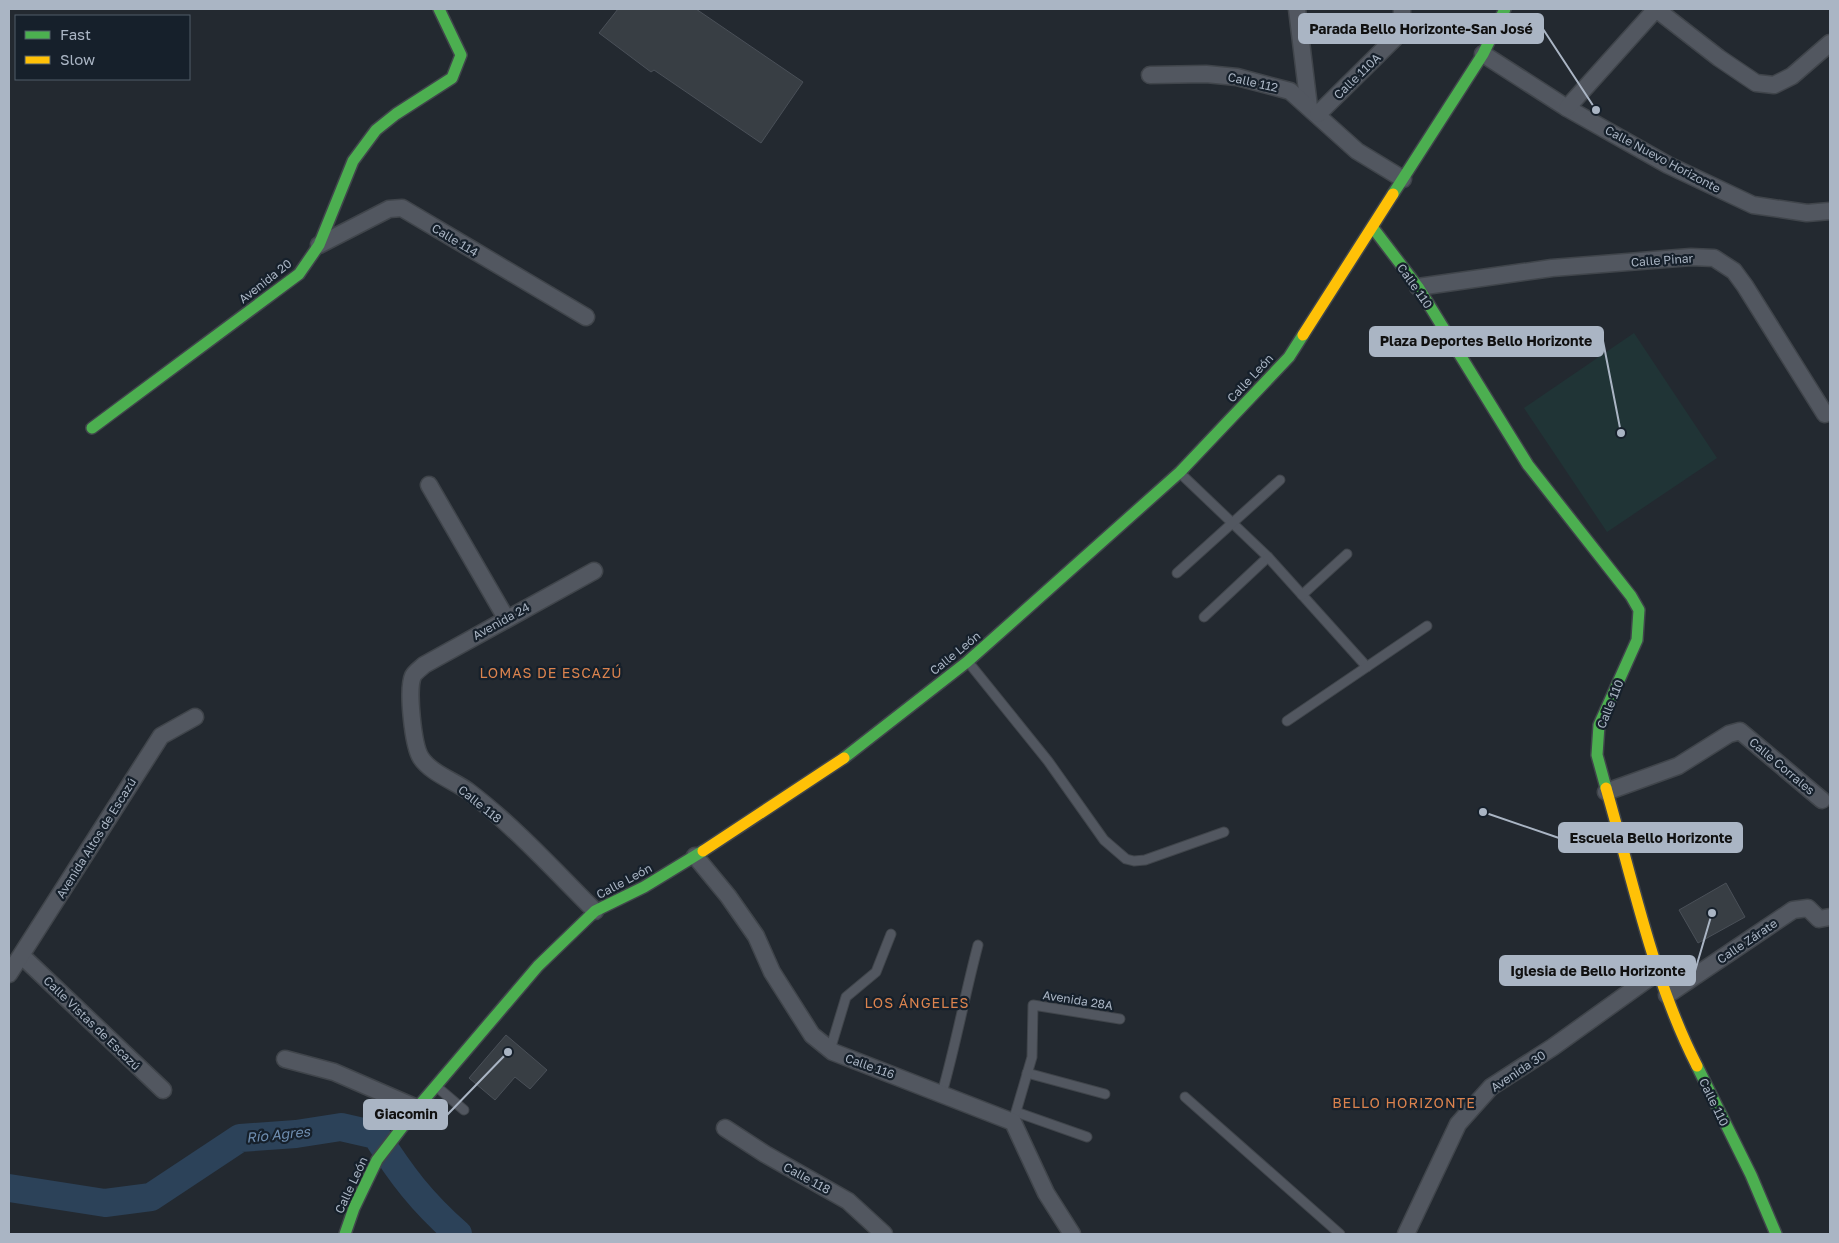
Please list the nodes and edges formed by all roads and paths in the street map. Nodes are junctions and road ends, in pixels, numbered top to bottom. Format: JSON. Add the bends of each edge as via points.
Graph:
{"nodes":[{"id":1,"x":440,"y":9,"type":"edge"},
{"id":2,"x":1297,"y":9,"type":"edge"},
{"id":3,"x":1402,"y":9,"type":"edge"},
{"id":4,"x":1505,"y":9,"type":"edge"},
{"id":5,"x":1656,"y":9,"type":"edge"},
{"id":6,"x":1830,"y":43,"type":"edge"},
{"id":7,"x":1482,"y":54,"type":"junction"},
{"id":8,"x":1150,"y":74,"type":"dead end"},
{"id":9,"x":1567,"y":108,"type":"junction"},
{"id":10,"x":1313,"y":110,"type":"junction"},
{"id":11,"x":1403,"y":179,"type":"junction"},
{"id":12,"x":1830,"y":211,"type":"edge"},
{"id":13,"x":1373,"y":228,"type":"junction"},
{"id":14,"x":319,"y":245,"type":"junction"},
{"id":15,"x":1418,"y":287,"type":"junction"},
{"id":16,"x":586,"y":317,"type":"dead end"},
{"id":17,"x":1825,"y":414,"type":"dead end"},
{"id":18,"x":92,"y":428,"type":"dead end"},
{"id":19,"x":1180,"y":472,"type":"junction"},
{"id":20,"x":1280,"y":480,"type":"dead end"},
{"id":21,"x":429,"y":485,"type":"dead end"},
{"id":22,"x":1232,"y":524,"type":"junction"},
{"id":23,"x":1347,"y":554,"type":"dead end"},
{"id":24,"x":1268,"y":556,"type":"junction"},
{"id":25,"x":594,"y":571,"type":"dead end"},
{"id":26,"x":1177,"y":574,"type":"dead end"},
{"id":27,"x":1302,"y":595,"type":"junction"},
{"id":28,"x":1204,"y":617,"type":"dead end"},
{"id":29,"x":506,"y":618,"type":"junction"},
{"id":30,"x":1427,"y":626,"type":"dead end"},
{"id":31,"x":967,"y":662,"type":"junction"},
{"id":32,"x":1367,"y":667,"type":"junction"},
{"id":33,"x":413,"y":676,"type":"joint"},
{"id":34,"x":195,"y":717,"type":"dead end"},
{"id":35,"x":1287,"y":721,"type":"dead end"},
{"id":36,"x":1606,"y":792,"type":"junction"},
{"id":37,"x":1822,"y":800,"type":"dead end"},
{"id":38,"x":1224,"y":832,"type":"dead end"},
{"id":39,"x":695,"y":856,"type":"junction"},
{"id":40,"x":595,"y":911,"type":"junction"},
{"id":41,"x":1830,"y":917,"type":"edge"},
{"id":42,"x":891,"y":934,"type":"dead end"},
{"id":43,"x":978,"y":945,"type":"dead end"},
{"id":44,"x":22,"y":956,"type":"junction"},
{"id":45,"x":1659,"y":972,"type":"junction"},
{"id":46,"x":9,"y":974,"type":"edge"},
{"id":47,"x":1667,"y":994,"type":"junction"},
{"id":48,"x":1120,"y":1019,"type":"dead end"},
{"id":49,"x":830,"y":1050,"type":"junction"},
{"id":50,"x":285,"y":1058,"type":"dead end"},
{"id":51,"x":1027,"y":1073,"type":"junction"},
{"id":52,"x":437,"y":1087,"type":"junction"},
{"id":53,"x":163,"y":1090,"type":"dead end"},
{"id":54,"x":942,"y":1093,"type":"junction"},
{"id":55,"x":1105,"y":1094,"type":"dead end"},
{"id":56,"x":1185,"y":1097,"type":"dead end"},
{"id":57,"x":417,"y":1108,"type":"junction"},
{"id":58,"x":464,"y":1110,"type":"dead end"},
{"id":59,"x":1015,"y":1117,"type":"junction"},
{"id":60,"x":725,"y":1128,"type":"dead end"},
{"id":61,"x":1087,"y":1138,"type":"dead end"},
{"id":62,"x":345,"y":1234,"type":"edge"},
{"id":63,"x":884,"y":1234,"type":"edge"},
{"id":64,"x":1072,"y":1234,"type":"edge"},
{"id":65,"x":1340,"y":1234,"type":"edge"},
{"id":66,"x":1406,"y":1234,"type":"edge"},
{"id":67,"x":1776,"y":1234,"type":"edge"}],
"edges":[{"from":1,"to":14,"type":"street","name":"Avenida 20","via":[[461,55],[452,78],[376,130],[353,161]]},
{"from":2,"to":10,"type":"street"},
{"from":3,"to":10,"type":"street","name":"Calle 110A","via":[[1402,26],[1394,39]]},
{"from":4,"to":7,"type":"street","name":"Calle León"},
{"from":5,"to":6,"type":"street","via":[[1718,58],[1756,83],[1774,85],[1792,76]]},
{"from":5,"to":9,"type":"street"},
{"from":7,"to":9,"type":"street","name":"Calle Nuevo Horizonte"},
{"from":7,"to":11,"type":"street","name":"Calle León"},
{"from":8,"to":10,"type":"street","name":"Calle 112","via":[[1237,76],[1290,91]]},
{"from":9,"to":12,"type":"street","name":"Calle Nuevo Horizonte","via":[[1668,165],[1753,205],[1807,213]]},
{"from":10,"to":11,"type":"street","via":[[1357,151]]},
{"from":11,"to":13,"type":"street","name":"Calle León"},
{"from":13,"to":15,"type":"street","name":"Calle 110"},
{"from":13,"to":19,"type":"street","name":"Calle León","via":[[1289,357]]},
{"from":14,"to":16,"type":"street","name":"Calle 114","via":[[389,209],[402,208]]},
{"from":14,"to":18,"type":"street","name":"Avenida 20","via":[[299,274]]},
{"from":15,"to":17,"type":"street","name":"Calle Pinar","via":[[1552,268],[1714,258],[1734,271],[1745,286]]},
{"from":15,"to":36,"type":"street","name":"Calle 110","via":[[1528,465],[1639,610],[1638,640],[1599,725],[1596,755]]},
{"from":19,"to":22,"type":"lane"},
{"from":19,"to":31,"type":"street","name":"Calle León"},
{"from":20,"to":22,"type":"lane"},
{"from":21,"to":29,"type":"street"},
{"from":22,"to":24,"type":"lane"},
{"from":22,"to":26,"type":"lane"},
{"from":23,"to":27,"type":"lane"},
{"from":24,"to":27,"type":"lane"},
{"from":24,"to":28,"type":"lane"},
{"from":25,"to":29,"type":"street","name":"Avenida 24"},
{"from":27,"to":32,"type":"lane"},
{"from":29,"to":33,"type":"street","name":"Avenida 24","via":[[424,665]]},
{"from":30,"to":32,"type":"lane"},
{"from":31,"to":38,"type":"lane","via":[[1048,761],[1104,840],[1126,859],[1145,860]]},
{"from":31,"to":39,"type":"street","name":"Calle León","via":[[848,755]]},
{"from":32,"to":35,"type":"lane"},
{"from":33,"to":40,"type":"street","name":"Calle 118","via":[[411,700],[421,759],[468,791]]},
{"from":34,"to":44,"type":"street","name":"Avenida Altos de Escazú","via":[[161,736]]},
{"from":36,"to":37,"type":"street","name":"Calle Corrales","via":[[1678,766],[1729,734],[1740,731]]},
{"from":36,"to":45,"type":"street","name":"Calle 110"},
{"from":39,"to":40,"type":"street","name":"Calle León","via":[[644,887]]},
{"from":39,"to":49,"type":"street","name":"Calle 116","via":[[756,936],[772,972],[812,1035]]},
{"from":40,"to":52,"type":"street","name":"Calle León","via":[[538,966]]},
{"from":41,"to":47,"type":"street","name":"Calle Zárate","via":[[1820,919],[1808,908],[1793,910]]},
{"from":42,"to":49,"type":"lane","via":[[876,972],[846,997]]},
{"from":43,"to":54,"type":"lane"},
{"from":44,"to":46,"type":"street","name":"Avenida Altos de Escazú"},
{"from":44,"to":53,"type":"street","name":"Calle Vistas de Escazú"},
{"from":45,"to":47,"type":"street","name":"Calle 110"},
{"from":45,"to":66,"type":"street","name":"Avenida 30","via":[[1491,1087],[1458,1124]]},
{"from":47,"to":67,"type":"street","name":"Calle 110","via":[[1684,1041],[1751,1175]]},
{"from":48,"to":51,"type":"lane","name":"Avenida 28A","via":[[1033,1005],[1032,1057]]},
{"from":49,"to":54,"type":"street","name":"Calle 116"},
{"from":50,"to":57,"type":"street","via":[[334,1072]]},
{"from":51,"to":55,"type":"lane"},
{"from":51,"to":59,"type":"lane","name":"Avenida 28A"},
{"from":52,"to":57,"type":"street","name":"Calle León"},
{"from":52,"to":58,"type":"lane"},
{"from":54,"to":59,"type":"street","name":"Calle 116"},
{"from":56,"to":65,"type":"lane"},
{"from":57,"to":62,"type":"street","name":"Calle León","via":[[377,1160]]},
{"from":59,"to":61,"type":"lane"},
{"from":59,"to":64,"type":"street","via":[[1046,1193]]},
{"from":60,"to":63,"type":"street","name":"Calle 118","via":[[779,1163],[848,1201]]}]}
